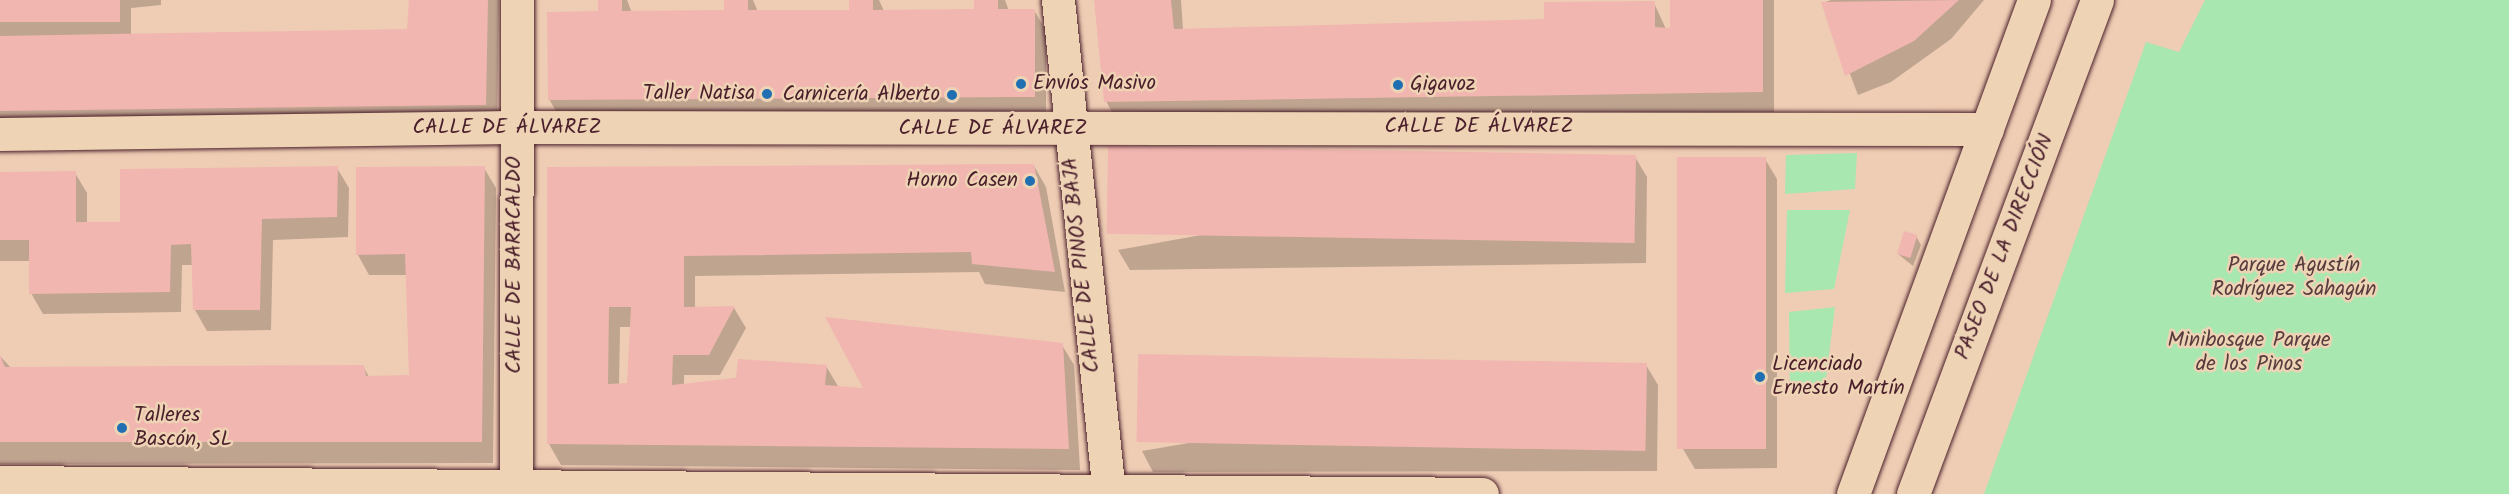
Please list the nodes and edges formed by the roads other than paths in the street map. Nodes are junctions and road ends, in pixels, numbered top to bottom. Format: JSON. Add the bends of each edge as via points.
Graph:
{"nodes":[{"id":1,"x":517,"y":0,"type":"edge"},
{"id":2,"x":1058,"y":0,"type":"edge"},
{"id":3,"x":2034,"y":0,"type":"edge"},
{"id":4,"x":2097,"y":0,"type":"edge"},
{"id":5,"x":514,"y":127,"type":"junction"},
{"id":6,"x":1068,"y":128,"type":"junction"},
{"id":7,"x":1987,"y":129,"type":"junction"},
{"id":8,"x":0,"y":134,"type":"edge"},
{"id":9,"x":0,"y":482,"type":"edge"},
{"id":10,"x":516,"y":490,"type":"edge"},
{"id":11,"x":1109,"y":492,"type":"edge"},
{"id":12,"x":1482,"y":494,"type":"edge"},
{"id":13,"x":1853,"y":494,"type":"edge"},
{"id":14,"x":1913,"y":494,"type":"edge"}],
"edges":[{"from":1,"to":5,"type":"street","name":"CALLE DE BARACALDO"},
{"from":2,"to":6,"type":"street","name":"CALLE DE PINOS BAJA"},
{"from":3,"to":7,"type":"street"},
{"from":4,"to":14,"type":"street","name":"PASEO DE LA DIRECCIÓN"},
{"from":5,"to":6,"type":"street","name":"CALLE DE ÁLVAREZ"},
{"from":5,"to":8,"type":"street","name":"CALLE DE ÁLVAREZ"},
{"from":5,"to":10,"type":"street","name":"CALLE DE BARACALDO"},
{"from":6,"to":7,"type":"street","name":"CALLE DE ÁLVAREZ"},
{"from":6,"to":11,"type":"street","name":"CALLE DE PINOS BAJA"},
{"from":7,"to":13,"type":"street"},
{"from":9,"to":10,"type":"street"},
{"from":10,"to":11,"type":"street"},
{"from":11,"to":12,"type":"street"}]}
